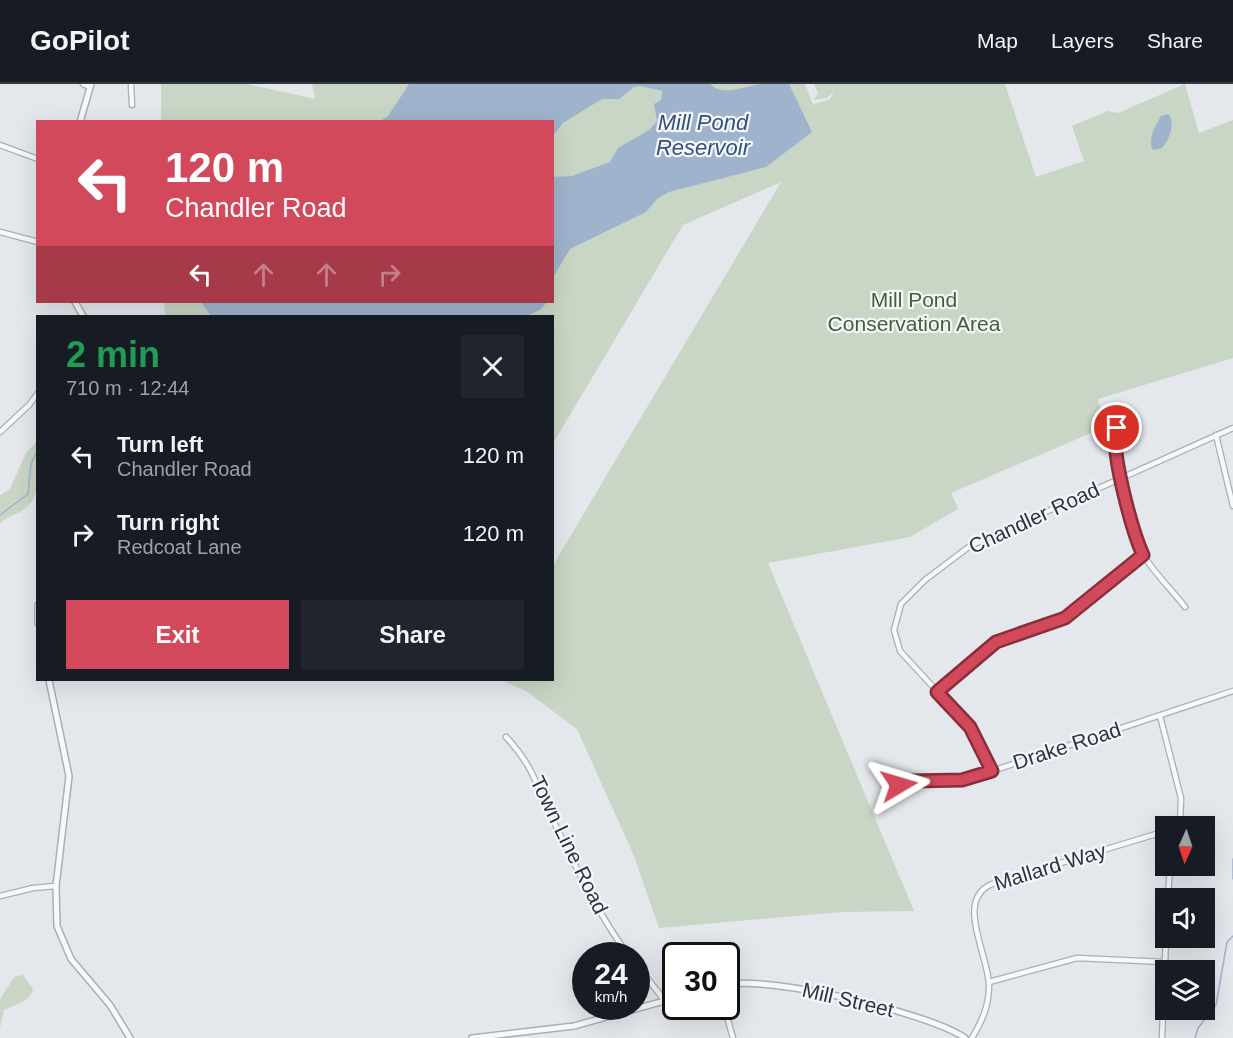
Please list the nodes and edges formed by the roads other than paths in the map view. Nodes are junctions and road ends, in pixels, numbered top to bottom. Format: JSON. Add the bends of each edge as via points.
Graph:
{"nodes":[{"id":1,"x":83,"y":84,"type":"edge"},
{"id":2,"x":131,"y":84,"type":"edge"},
{"id":3,"x":90,"y":86,"type":"edge"},
{"id":4,"x":132,"y":105,"type":"dead end"},
{"id":5,"x":81,"y":120,"type":"edge"},
{"id":6,"x":0,"y":145,"type":"edge"},
{"id":7,"x":36,"y":158,"type":"edge"},
{"id":8,"x":0,"y":232,"type":"edge"},
{"id":9,"x":36,"y":241,"type":"edge"},
{"id":10,"x":36,"y":396,"type":"edge"},
{"id":11,"x":1117,"y":428,"type":"dead end"},
{"id":12,"x":1233,"y":428,"type":"edge"},
{"id":13,"x":0,"y":432,"type":"edge"},
{"id":14,"x":1216,"y":435,"type":"junction"},
{"id":15,"x":1121,"y":478,"type":"junction"},
{"id":16,"x":1233,"y":506,"type":"edge"},
{"id":17,"x":1143,"y":555,"type":"junction"},
{"id":18,"x":1185,"y":607,"type":"dead end"},
{"id":19,"x":49,"y":681,"type":"edge"},
{"id":20,"x":1233,"y":691,"type":"edge"},
{"id":21,"x":937,"y":692,"type":"junction"},
{"id":22,"x":1160,"y":716,"type":"junction"},
{"id":23,"x":506,"y":737,"type":"dead end"},
{"id":24,"x":992,"y":771,"type":"junction"},
{"id":25,"x":899,"y":785,"type":"dead end"},
{"id":26,"x":1180,"y":816,"type":"edge"},
{"id":27,"x":1155,"y":834,"type":"edge"},
{"id":28,"x":56,"y":886,"type":"junction"},
{"id":29,"x":0,"y":896,"type":"edge"},
{"id":30,"x":620,"y":942,"type":"edge"},
{"id":31,"x":1155,"y":962,"type":"edge"},
{"id":32,"x":650,"y":982,"type":"edge"},
{"id":33,"x":989,"y":982,"type":"junction"},
{"id":34,"x":740,"y":983,"type":"edge"},
{"id":35,"x":662,"y":997,"type":"edge"},
{"id":36,"x":662,"y":1002,"type":"edge"},
{"id":37,"x":728,"y":1020,"type":"edge"},
{"id":38,"x":1163,"y":1020,"type":"edge"},
{"id":39,"x":130,"y":1038,"type":"edge"},
{"id":40,"x":472,"y":1038,"type":"edge"},
{"id":41,"x":733,"y":1038,"type":"edge"},
{"id":42,"x":965,"y":1038,"type":"edge"},
{"id":43,"x":972,"y":1038,"type":"edge"},
{"id":44,"x":1162,"y":1038,"type":"edge"}],
"edges":[{"from":1,"to":3,"type":"street"},
{"from":2,"to":4,"type":"street"},
{"from":3,"to":5,"type":"street"},
{"from":6,"to":7,"type":"street"},
{"from":8,"to":9,"type":"street"},
{"from":10,"to":13,"type":"street"},
{"from":11,"to":15,"type":"street","via":[[1114,436]]},
{"from":12,"to":14,"type":"street","name":"Chandler Road"},
{"from":14,"to":15,"type":"street","name":"Chandler Road"},
{"from":14,"to":16,"type":"street"},
{"from":15,"to":17,"type":"street"},
{"from":15,"to":21,"type":"street","name":"Chandler Road","via":[[970,546],[907,597],[896,616],[896,643],[905,659]]},
{"from":17,"to":18,"type":"street"},
{"from":17,"to":21,"type":"street","via":[[1065,618],[996,642]]},
{"from":19,"to":28,"type":"street","via":[[69,776]]},
{"from":20,"to":22,"type":"street","name":"Drake Road"},
{"from":21,"to":24,"type":"street","name":"Chandler Road","via":[[970,727]]},
{"from":22,"to":24,"type":"street","name":"Drake Road"},
{"from":22,"to":26,"type":"street","via":[[1181,798]]},
{"from":23,"to":30,"type":"street","name":"Town Line Road","via":[[530,765],[563,840]]},
{"from":24,"to":25,"type":"street","name":"Drake Road","via":[[962,780]]},
{"from":27,"to":33,"type":"street","name":"Mallard Way","via":[[982,890],[975,898],[973,912]]},
{"from":28,"to":29,"type":"street"},
{"from":28,"to":39,"type":"street","via":[[55,915],[66,950],[110,1005]]},
{"from":31,"to":33,"type":"street","via":[[1080,958]]},
{"from":32,"to":35,"type":"street"},
{"from":33,"to":43,"type":"street","name":"Mallard Way","via":[[986,1010]]},
{"from":34,"to":42,"type":"street","name":"Mill Street","via":[[786,986],[931,1020]]},
{"from":36,"to":40,"type":"street","via":[[602,1021]]},
{"from":37,"to":41,"type":"street"},
{"from":38,"to":44,"type":"street"}]}
